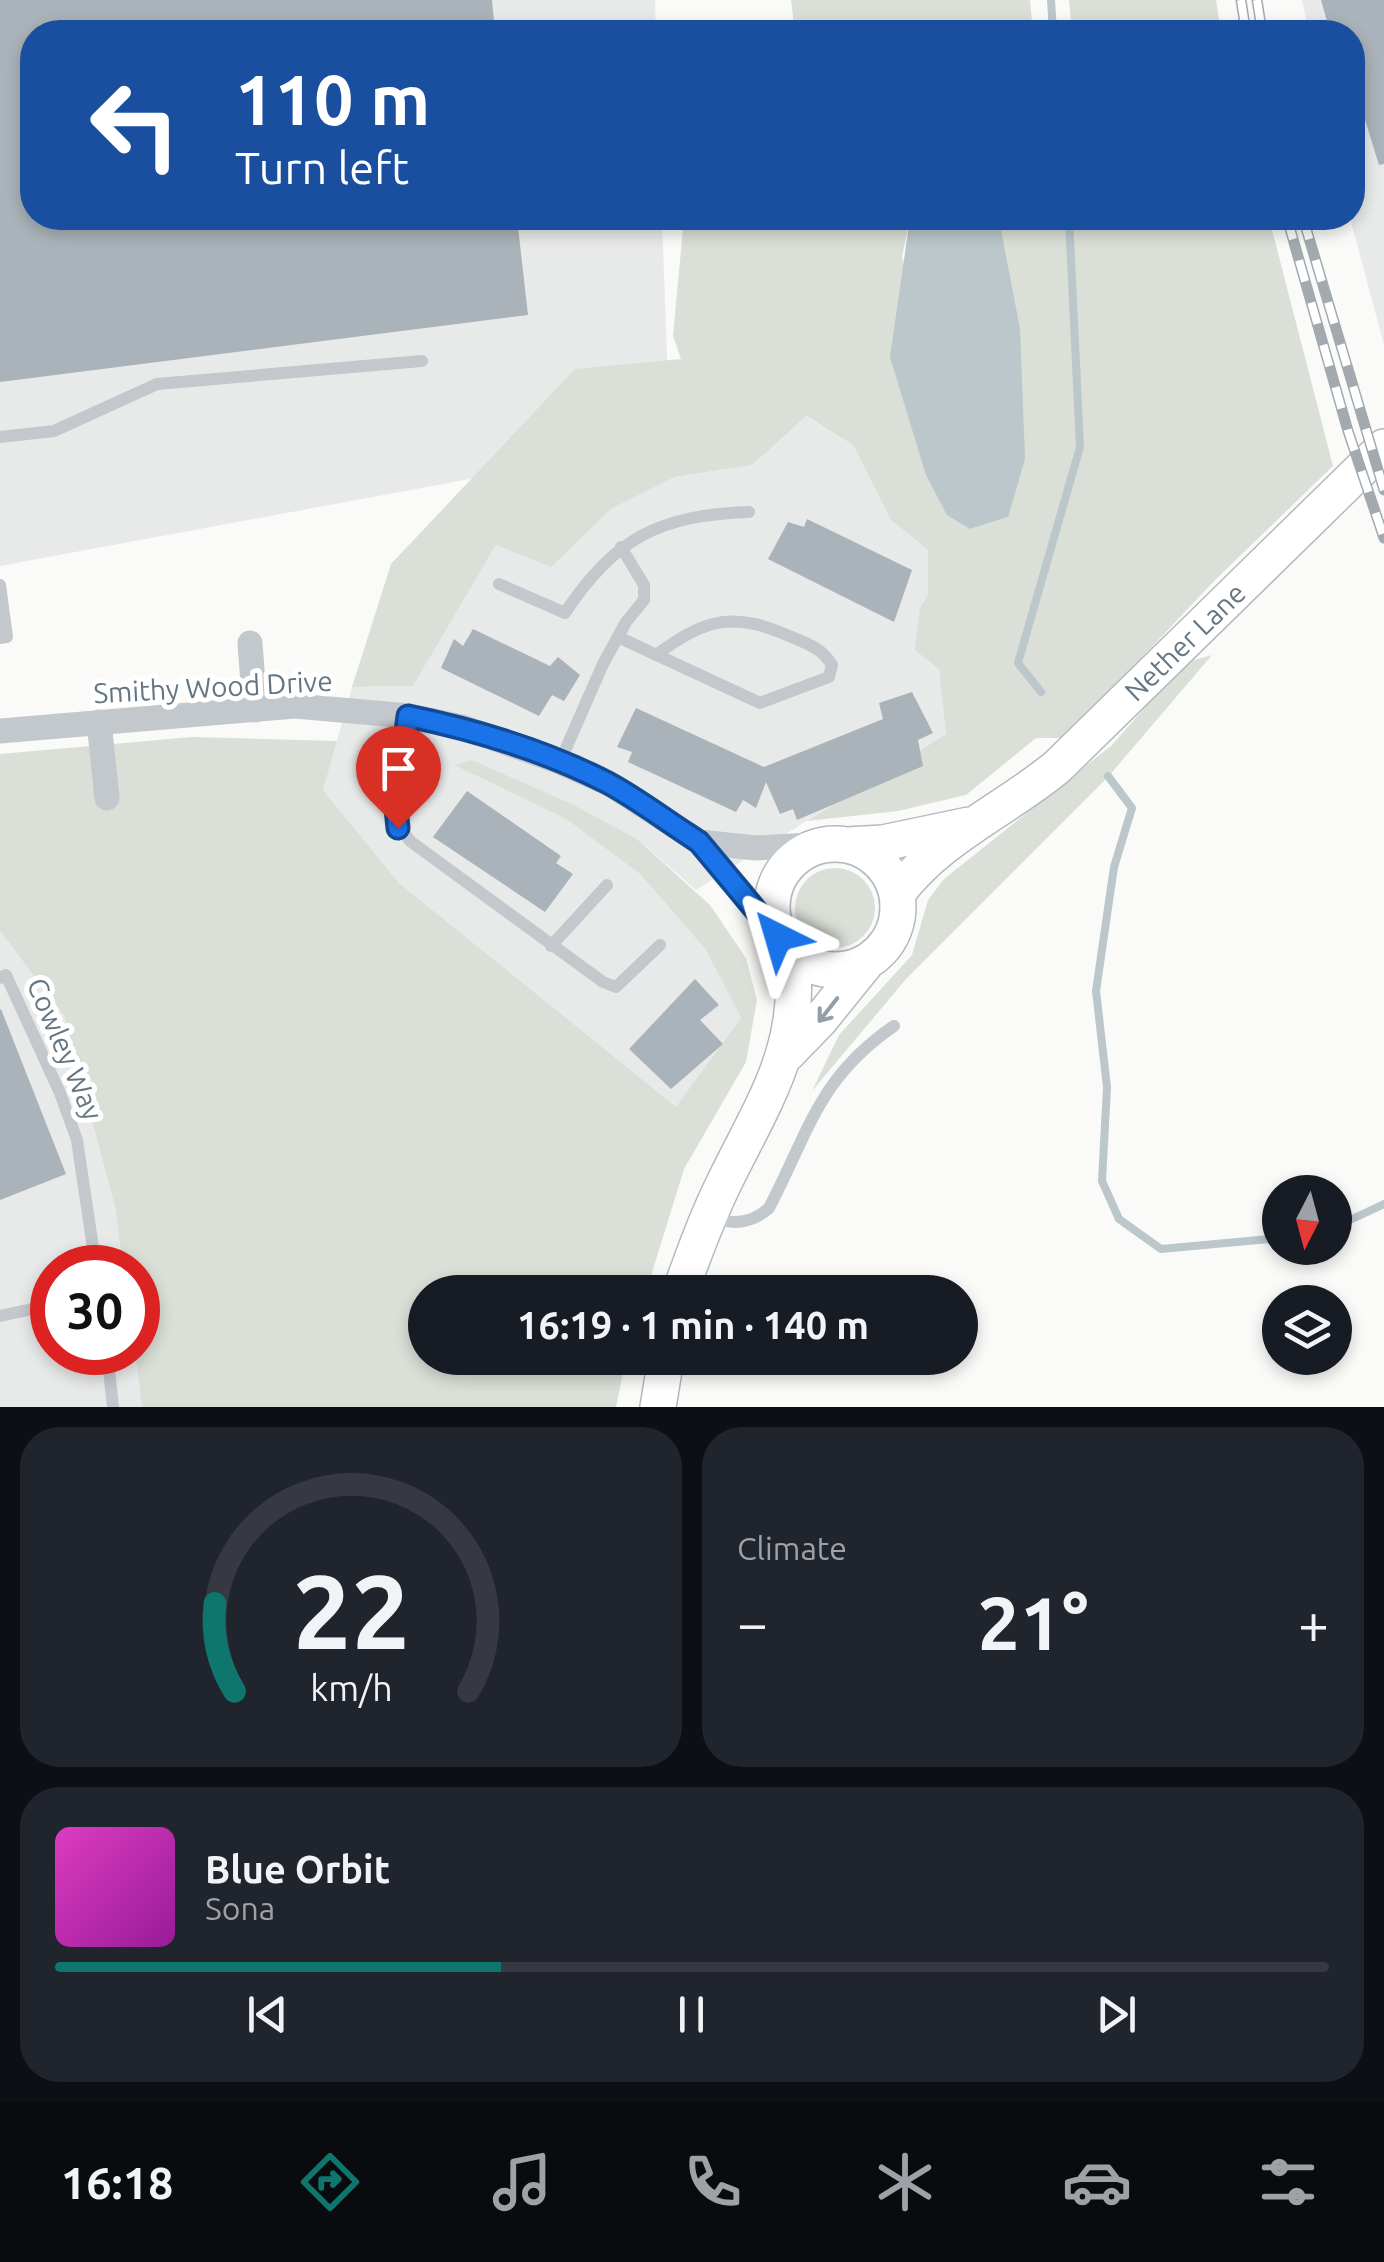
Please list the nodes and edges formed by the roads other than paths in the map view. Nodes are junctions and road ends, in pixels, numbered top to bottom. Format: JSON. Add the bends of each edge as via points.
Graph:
{"nodes":[{"id":1,"x":422,"y":361,"type":"dead end"},
{"id":2,"x":0,"y":437,"type":"edge"},
{"id":3,"x":1384,"y":447,"type":"edge"},
{"id":4,"x":749,"y":512,"type":"dead end"},
{"id":5,"x":621,"y":547,"type":"junction"},
{"id":6,"x":0,"y":584,"type":"edge"},
{"id":7,"x":499,"y":584,"type":"dead end"},
{"id":8,"x":0,"y":638,"type":"edge"},
{"id":9,"x":618,"y":638,"type":"junction"},
{"id":10,"x":250,"y":643,"type":"dead end"},
{"id":11,"x":656,"y":655,"type":"junction"},
{"id":12,"x":254,"y":710,"type":"junction"},
{"id":13,"x":408,"y":716,"type":"junction"},
{"id":14,"x":99,"y":722,"type":"junction"},
{"id":15,"x":0,"y":731,"type":"edge"},
{"id":16,"x":560,"y":762,"type":"junction"},
{"id":17,"x":107,"y":798,"type":"dead end"},
{"id":18,"x":975,"y":823,"type":"junction"},
{"id":19,"x":699,"y":842,"type":"junction"},
{"id":20,"x":836,"y":844,"type":"junction"},
{"id":21,"x":607,"y":884,"type":"dead end"},
{"id":22,"x":898,"y":894,"type":"junction"},
{"id":23,"x":660,"y":945,"type":"dead end"},
{"id":24,"x":785,"y":945,"type":"junction"},
{"id":25,"x":550,"y":946,"type":"junction"},
{"id":26,"x":866,"y":963,"type":"junction"},
{"id":27,"x":0,"y":978,"type":"edge"},
{"id":28,"x":894,"y":1026,"type":"dead end"},
{"id":29,"x":787,"y":1054,"type":"junction"},
{"id":30,"x":707,"y":1218,"type":"junction"},
{"id":31,"x":92,"y":1245,"type":"edge"},
{"id":32,"x":686,"y":1275,"type":"edge"},
{"id":33,"x":30,"y":1310,"type":"edge"},
{"id":34,"x":0,"y":1316,"type":"edge"},
{"id":35,"x":109,"y":1375,"type":"edge"},
{"id":36,"x":663,"y":1375,"type":"edge"},
{"id":37,"x":113,"y":1407,"type":"edge"},
{"id":38,"x":658,"y":1407,"type":"edge"}],
"edges":[{"from":1,"to":2,"type":"lane","via":[[157,384],[54,431]]},
{"from":3,"to":18,"type":"main road","name":"Nether Lane","via":[[1057,767]]},
{"from":4,"to":5,"type":"lane","via":[[670,521]]},
{"from":5,"to":7,"type":"lane","via":[[565,613]]},
{"from":5,"to":9,"type":"lane","via":[[644,585],[644,600]]},
{"from":6,"to":8,"type":"lane","via":[[7,638]]},
{"from":9,"to":11,"type":"lane"},
{"from":9,"to":16,"type":"lane"},
{"from":10,"to":12,"type":"street"},
{"from":11,"to":11,"type":"lane","via":[[716,620],[758,622],[823,651],[832,665],[829,677],[760,704]]},
{"from":12,"to":13,"type":"street","name":"Smithy Wood Drive","via":[[295,706]]},
{"from":12,"to":14,"type":"street","name":"Smithy Wood Drive"},
{"from":13,"to":16,"type":"street","name":"Smithy Wood Drive","via":[[462,727]]},
{"from":13,"to":25,"type":"lane","via":[[398,828]]},
{"from":14,"to":15,"type":"street","name":"Smithy Wood Drive"},
{"from":14,"to":17,"type":"street"},
{"from":16,"to":19,"type":"street","name":"Smithy Wood Drive","via":[[610,784]]},
{"from":18,"to":20,"type":"main road","name":"Nether Lane","via":[[883,843]]},
{"from":18,"to":22,"type":"main road","name":"Nether Lane"},
{"from":19,"to":20,"type":"street","name":"Smithy Wood Drive","via":[[750,848]]},
{"from":19,"to":24,"type":"street","name":"Smithy Wood Drive"},
{"from":20,"to":22,"type":"main road","via":[[880,862]]},
{"from":20,"to":24,"type":"main road","via":[[799,856],[778,878],[772,918]]},
{"from":21,"to":25,"type":"lane"},
{"from":22,"to":26,"type":"main road","via":[[893,934]]},
{"from":23,"to":25,"type":"lane","via":[[616,987]]},
{"from":24,"to":26,"type":"main road","via":[[808,965],[827,970]]},
{"from":24,"to":29,"type":"main road","via":[[794,983]]},
{"from":26,"to":29,"type":"main road","one_way":true},
{"from":27,"to":31,"type":"lane","name":"Cowley Way","via":[[6,976],[60,1093],[76,1140]]},
{"from":28,"to":30,"type":"lane","via":[[860,1049],[835,1078],[769,1208],[742,1223]]},
{"from":29,"to":30,"type":"main road"},
{"from":30,"to":32,"type":"main road"},
{"from":33,"to":34,"type":"lane"},
{"from":35,"to":37,"type":"lane"},
{"from":36,"to":38,"type":"main road"}]}
